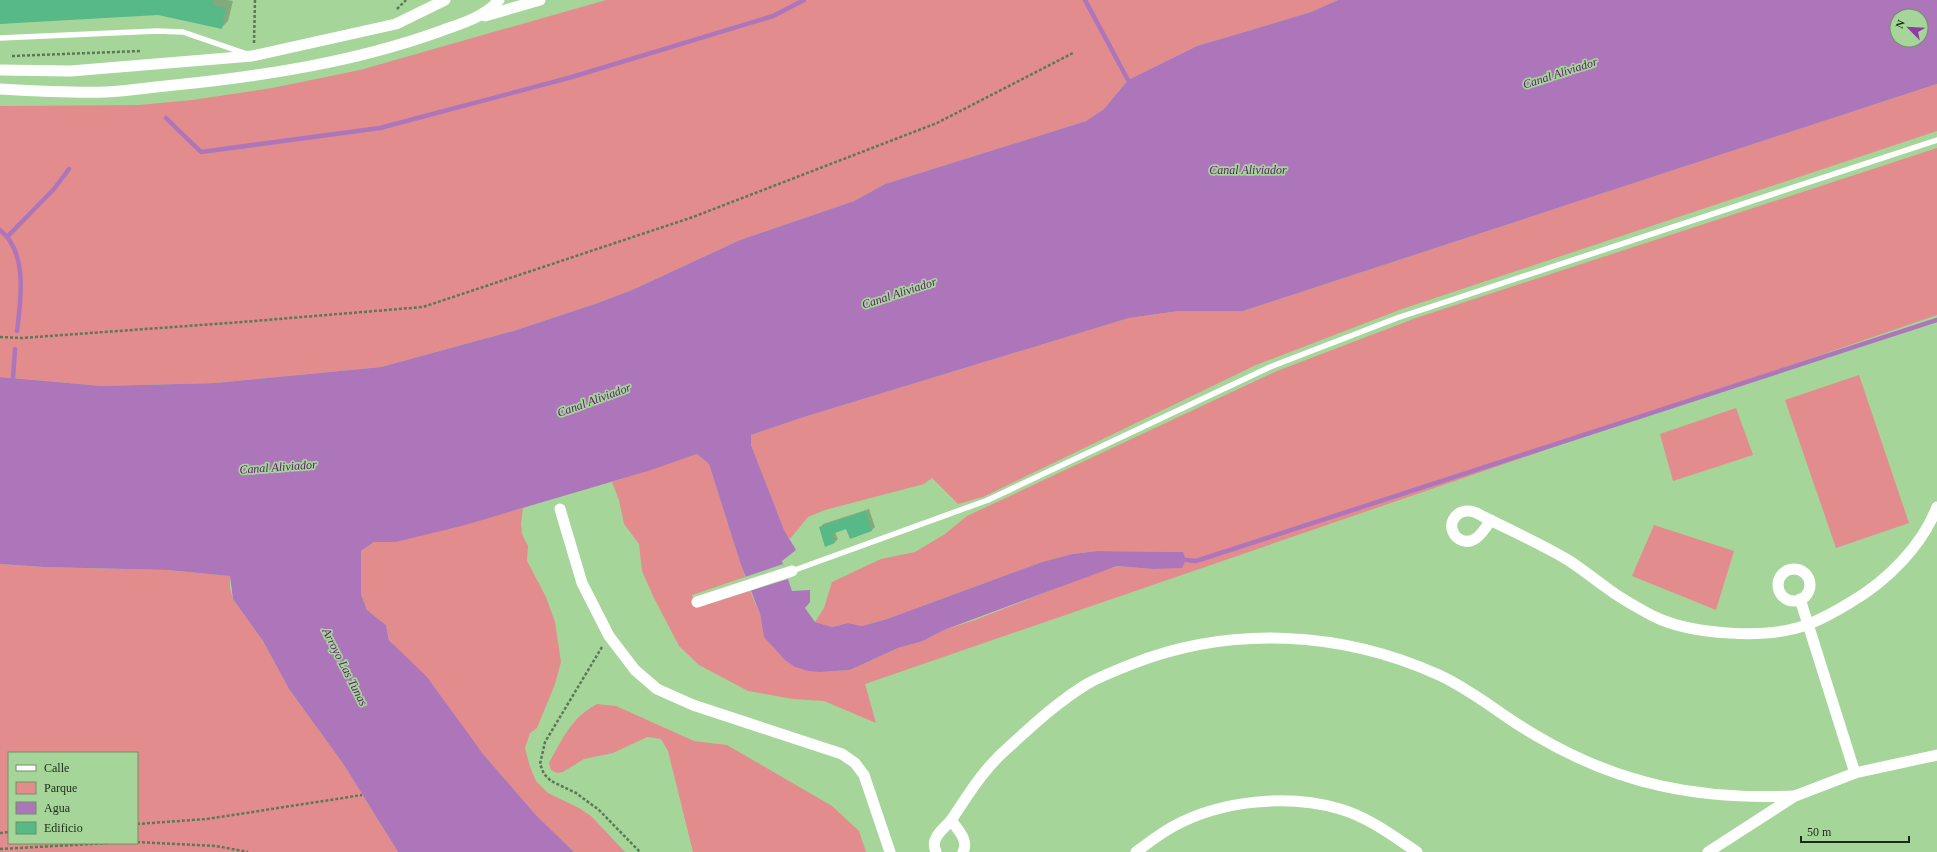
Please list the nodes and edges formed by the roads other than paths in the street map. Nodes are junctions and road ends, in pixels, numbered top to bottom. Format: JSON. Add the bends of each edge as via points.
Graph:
{"nodes":[{"id":1,"x":445,"y":0,"type":"edge"},
{"id":2,"x":540,"y":0,"type":"edge"},
{"id":3,"x":497,"y":1,"type":"edge"},
{"id":4,"x":513,"y":8,"type":"junction"},
{"id":5,"x":467,"y":22,"type":"junction"},
{"id":6,"x":0,"y":38,"type":"edge"},
{"id":7,"x":252,"y":56,"type":"junction"},
{"id":8,"x":0,"y":70,"type":"edge"},
{"id":9,"x":0,"y":89,"type":"edge"},
{"id":10,"x":1937,"y":140,"type":"edge"},
{"id":11,"x":1937,"y":506,"type":"edge"},
{"id":12,"x":560,"y":510,"type":"dead end"},
{"id":13,"x":1491,"y":520,"type":"dead end"},
{"id":14,"x":792,"y":571,"type":"joint"},
{"id":15,"x":1800,"y":600,"type":"dead end"},
{"id":16,"x":697,"y":602,"type":"dead end"},
{"id":17,"x":1808,"y":624,"type":"junction"},
{"id":18,"x":1937,"y":747,"type":"edge"},
{"id":19,"x":1931,"y":756,"type":"edge"},
{"id":20,"x":1856,"y":773,"type":"junction"},
{"id":21,"x":1795,"y":796,"type":"junction"},
{"id":22,"x":951,"y":820,"type":"junction"},
{"id":23,"x":890,"y":852,"type":"edge"},
{"id":24,"x":936,"y":852,"type":"edge"},
{"id":25,"x":963,"y":852,"type":"edge"},
{"id":26,"x":1136,"y":852,"type":"edge"},
{"id":27,"x":1417,"y":852,"type":"edge"},
{"id":28,"x":1708,"y":852,"type":"edge"}],
"edges":[{"from":1,"to":7,"type":"street","via":[[396,24]]},
{"from":2,"to":4,"type":"street"},
{"from":3,"to":4,"type":"street"},
{"from":3,"to":5,"type":"street"},
{"from":4,"to":5,"type":"street"},
{"from":5,"to":9,"type":"street","via":[[420,39],[328,63],[218,81],[106,92]]},
{"from":6,"to":7,"type":"lane","via":[[182,32]]},
{"from":7,"to":8,"type":"street","via":[[71,71]]},
{"from":10,"to":14,"type":"lane","via":[[1383,324],[1270,367],[988,500]]},
{"from":11,"to":17,"type":"street","via":[[1923,534],[1894,569],[1857,598]]},
{"from":12,"to":23,"type":"street","via":[[582,583],[609,636],[635,670],[657,689],[693,705],[842,754],[855,763],[864,775]]},
{"from":13,"to":17,"type":"street","via":[[1567,560],[1607,589],[1655,617],[1694,630],[1750,633]]},
{"from":14,"to":16,"type":"street"},
{"from":15,"to":17,"type":"street"},
{"from":17,"to":20,"type":"street"},
{"from":18,"to":19,"type":"street"},
{"from":19,"to":20,"type":"street"},
{"from":20,"to":21,"type":"street"},
{"from":21,"to":22,"type":"street","via":[[1752,798],[1692,792],[1642,782],[1566,753],[1532,734],[1468,690],[1420,666],[1339,643],[1294,638],[1247,637],[1188,646],[1088,684],[1061,702],[998,756],[977,780]]},
{"from":21,"to":28,"type":"street"},
{"from":22,"to":24,"type":"street","via":[[935,838]]},
{"from":22,"to":25,"type":"street","via":[[964,838]]},
{"from":26,"to":27,"type":"street","via":[[1174,826],[1198,816],[1254,803],[1291,802],[1341,810],[1376,826]]}]}
